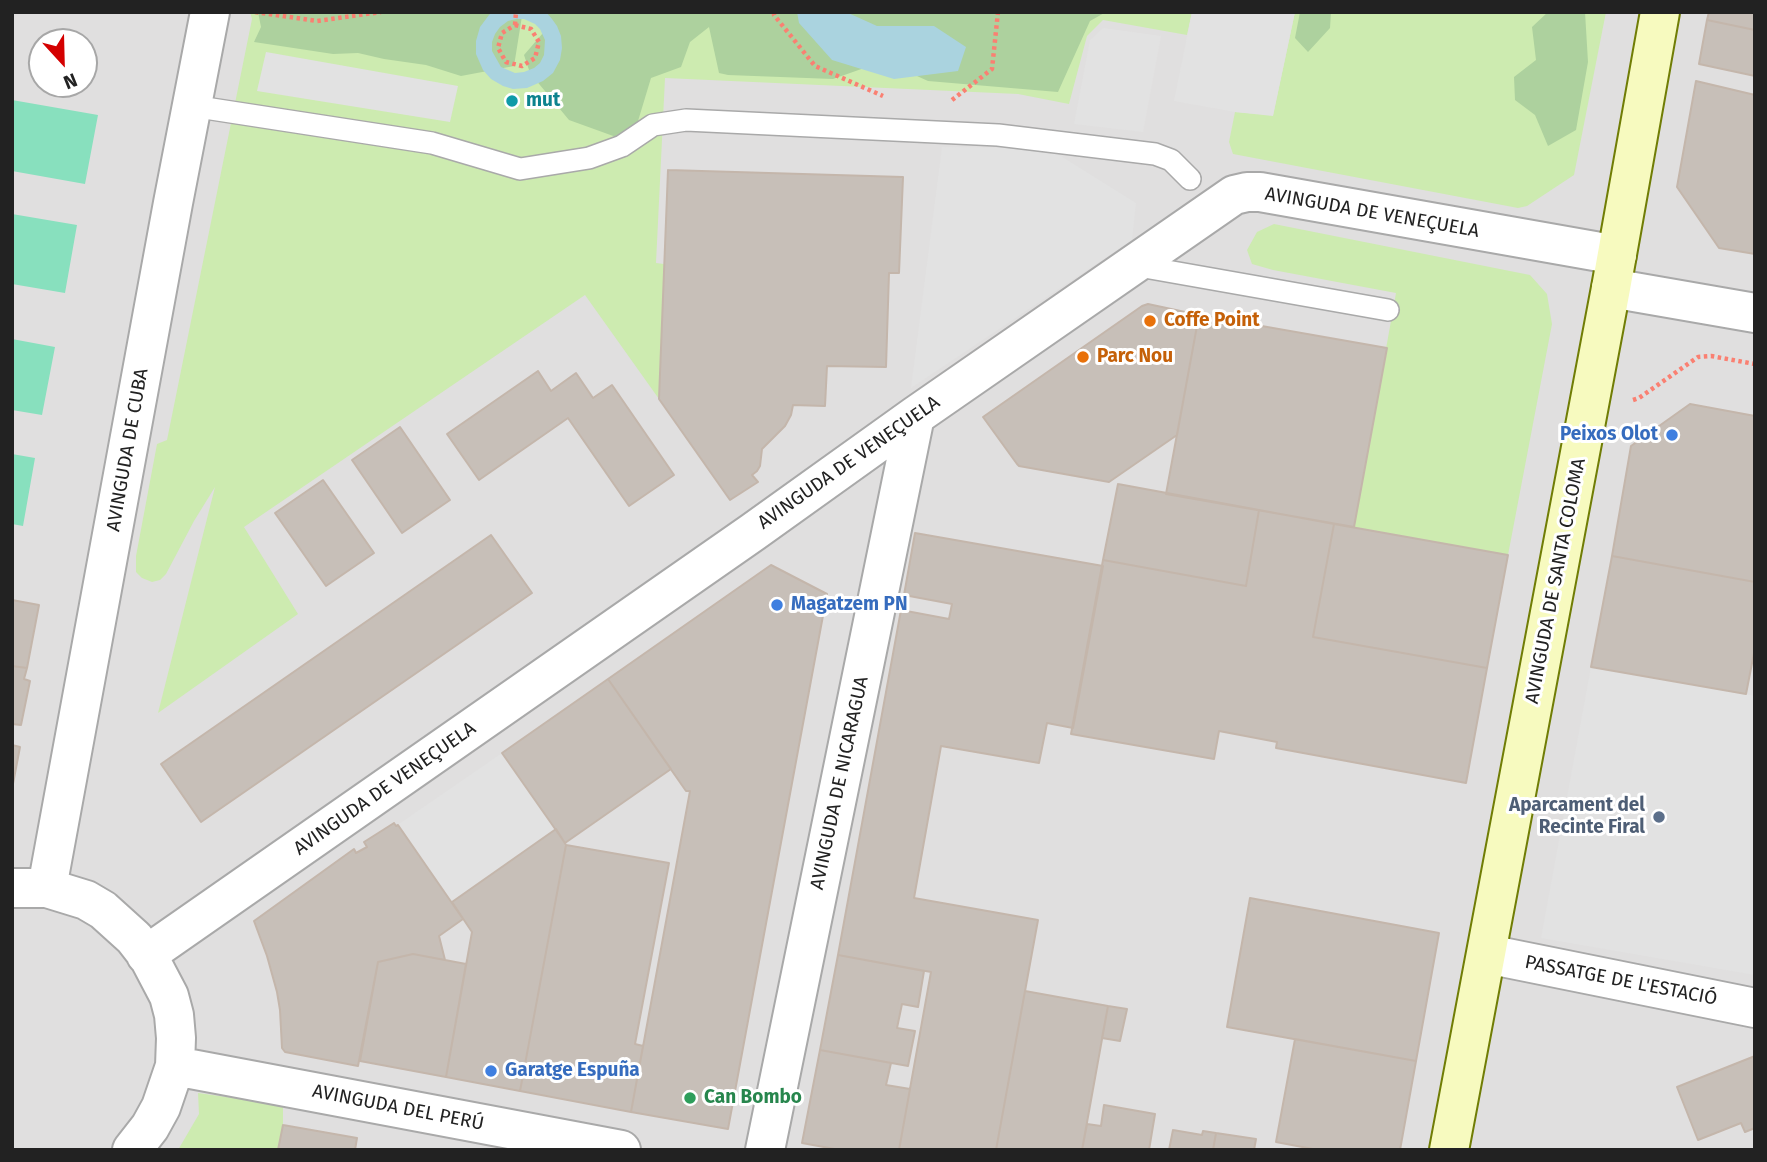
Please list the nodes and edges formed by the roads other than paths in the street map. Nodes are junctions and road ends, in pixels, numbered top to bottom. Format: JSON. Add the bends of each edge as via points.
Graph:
{"nodes":[{"id":1,"x":210,"y":12,"type":"edge"},
{"id":2,"x":1660,"y":12,"type":"edge"},
{"id":3,"x":192,"y":106,"type":"junction"},
{"id":4,"x":1190,"y":179,"type":"dead end"},
{"id":5,"x":1133,"y":265,"type":"junction"},
{"id":6,"x":1614,"y":272,"type":"junction"},
{"id":7,"x":1388,"y":310,"type":"dead end"},
{"id":8,"x":1755,"y":313,"type":"edge"},
{"id":9,"x":915,"y":416,"type":"junction"},
{"id":10,"x":29,"y":888,"type":"edge"},
{"id":11,"x":1487,"y":954,"type":"junction"},
{"id":12,"x":146,"y":955,"type":"junction"},
{"id":13,"x":1755,"y":1008,"type":"edge"},
{"id":14,"x":175,"y":1066,"type":"junction"},
{"id":15,"x":132,"y":1150,"type":"edge"},
{"id":16,"x":621,"y":1150,"type":"edge"},
{"id":17,"x":765,"y":1150,"type":"edge"},
{"id":18,"x":1449,"y":1150,"type":"edge"}],
"edges":[{"from":1,"to":3,"type":"street","name":"AVINGUDA DE CUBA"},
{"from":2,"to":6,"type":"main road","name":"AVINGUDA DE SANTA COLOMA"},
{"from":3,"to":4,"type":"lane","via":[[432,143],[520,169],[589,158],[622,146],[653,125],[686,120],[1026,138],[1155,154],[1171,160]]},
{"from":3,"to":10,"type":"street","name":"AVINGUDA DE CUBA"},
{"from":5,"to":6,"type":"street","name":"AVINGUDA DE VENEÇUELA","via":[[1234,195],[1261,192]]},
{"from":5,"to":7,"type":"lane"},
{"from":5,"to":9,"type":"street","name":"AVINGUDA DE VENEÇUELA"},
{"from":6,"to":8,"type":"street","name":"AVINGUDA DE VENEÇUELA"},
{"from":6,"to":11,"type":"main road","name":"AVINGUDA DE SANTA COLOMA"},
{"from":9,"to":12,"type":"street","name":"AVINGUDA DE VENEÇUELA"},
{"from":9,"to":17,"type":"street","name":"AVINGUDA DE NICARAGUA"},
{"from":10,"to":12,"type":"street","via":[[76,897],[103,910]]},
{"from":11,"to":13,"type":"street","name":"PASSATGE DE L'ESTACIÓ"},
{"from":11,"to":18,"type":"main road","name":"AVINGUDA DE SANTA COLOMA"},
{"from":12,"to":14,"type":"street","via":[[160,976],[174,1014]]},
{"from":14,"to":15,"type":"street","via":[[161,1107]]},
{"from":14,"to":16,"type":"street","name":"AVINGUDA DEL PERÚ"}]}
